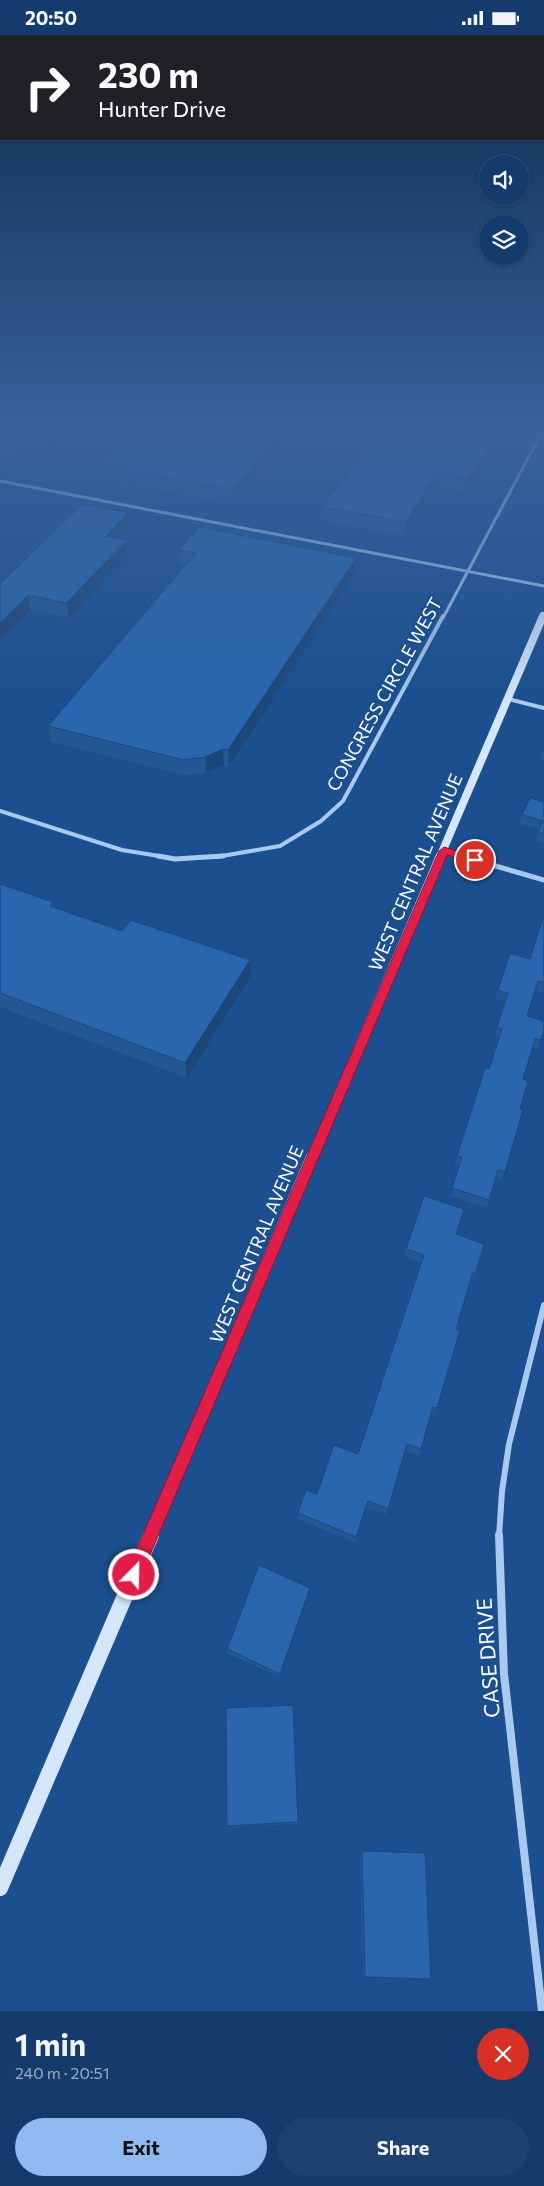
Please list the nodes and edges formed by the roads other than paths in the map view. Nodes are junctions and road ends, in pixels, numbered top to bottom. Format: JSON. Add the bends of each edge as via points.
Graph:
{"nodes":[{"id":1,"x":194,"y":518,"type":"edge"},
{"id":2,"x":496,"y":518,"type":"edge"},
{"id":3,"x":468,"y":571,"type":"junction"},
{"id":4,"x":544,"y":585,"type":"edge"},
{"id":5,"x":544,"y":615,"type":"edge"},
{"id":6,"x":508,"y":699,"type":"junction"},
{"id":7,"x":544,"y":709,"type":"edge"},
{"id":8,"x":0,"y":811,"type":"edge"},
{"id":9,"x":444,"y":851,"type":"junction"},
{"id":10,"x":544,"y":880,"type":"edge"},
{"id":11,"x":544,"y":1305,"type":"edge"},
{"id":12,"x":0,"y":1887,"type":"edge"},
{"id":13,"x":542,"y":2011,"type":"edge"}],
"edges":[{"from":1,"to":3,"type":"street"},
{"from":2,"to":3,"type":"street","name":"CONGRESS CIRCLE WEST"},
{"from":3,"to":4,"type":"street"},
{"from":3,"to":8,"type":"street","name":"CONGRESS CIRCLE WEST","via":[[343,801],[321,821],[280,846],[212,859],[175,859],[122,850]]},
{"from":5,"to":6,"type":"street","name":"WEST CENTRAL AVENUE"},
{"from":6,"to":7,"type":"street"},
{"from":6,"to":9,"type":"street","name":"WEST CENTRAL AVENUE"},
{"from":9,"to":10,"type":"street"},
{"from":9,"to":12,"type":"street","name":"WEST CENTRAL AVENUE"},
{"from":11,"to":13,"type":"street","name":"CASE DRIVE","via":[[509,1444],[499,1541],[504,1674]]}]}
